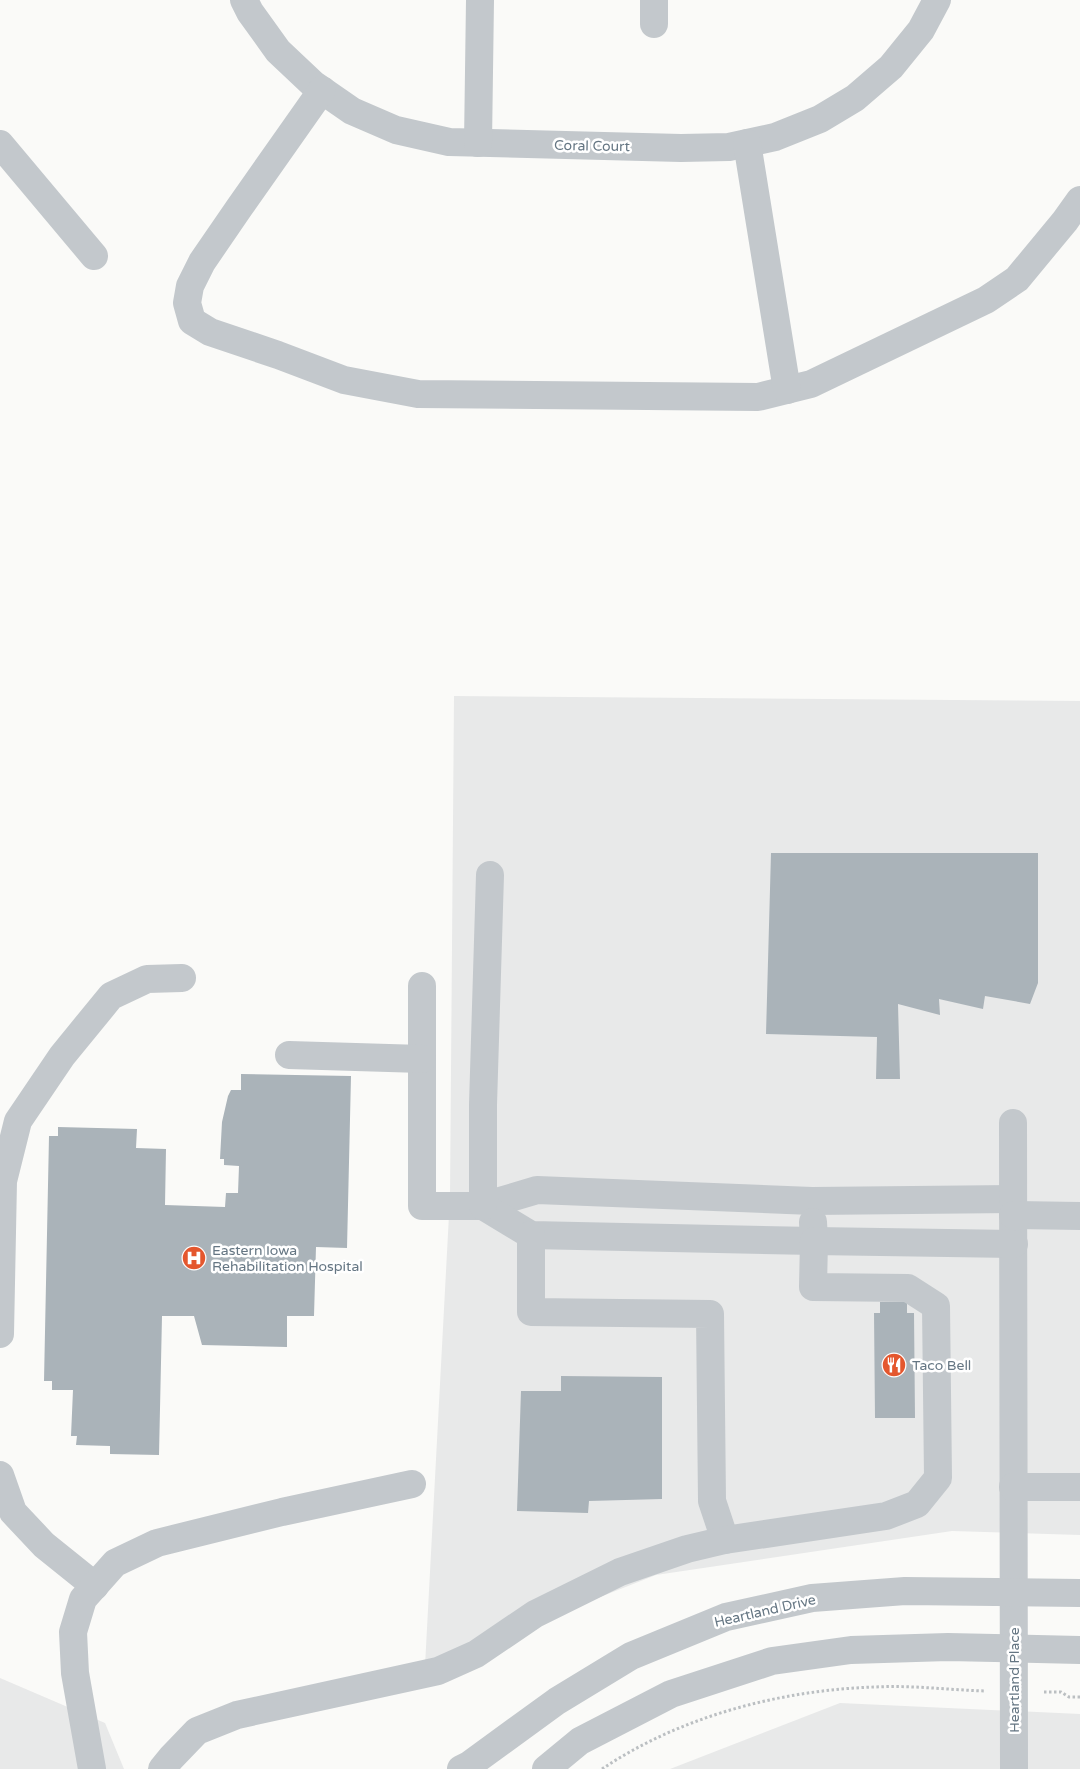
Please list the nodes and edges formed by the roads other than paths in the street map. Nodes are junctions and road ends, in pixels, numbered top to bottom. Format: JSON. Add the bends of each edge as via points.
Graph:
{"nodes":[{"id":1,"x":244,"y":0,"type":"edge"},
{"id":2,"x":480,"y":0,"type":"edge"},
{"id":3,"x":937,"y":0,"type":"edge"},
{"id":4,"x":322,"y":90,"type":"junction"},
{"id":5,"x":478,"y":143,"type":"junction"},
{"id":6,"x":748,"y":143,"type":"junction"},
{"id":7,"x":0,"y":144,"type":"edge"},
{"id":8,"x":1080,"y":200,"type":"edge"},
{"id":9,"x":94,"y":256,"type":"dead end"},
{"id":10,"x":787,"y":390,"type":"junction"},
{"id":11,"x":490,"y":875,"type":"dead end"},
{"id":12,"x":182,"y":978,"type":"dead end"},
{"id":13,"x":422,"y":986,"type":"dead end"},
{"id":14,"x":289,"y":1055,"type":"dead end"},
{"id":15,"x":422,"y":1059,"type":"junction"},
{"id":16,"x":1013,"y":1123,"type":"dead end"},
{"id":17,"x":812,"y":1201,"type":"junction"},
{"id":18,"x":483,"y":1206,"type":"junction"},
{"id":19,"x":1013,"y":1207,"type":"junction"},
{"id":20,"x":1080,"y":1216,"type":"edge"},
{"id":21,"x":531,"y":1235,"type":"junction"},
{"id":22,"x":814,"y":1241,"type":"junction"},
{"id":23,"x":1014,"y":1244,"type":"junction"},
{"id":24,"x":0,"y":1334,"type":"edge"},
{"id":25,"x":0,"y":1475,"type":"edge"},
{"id":26,"x":412,"y":1484,"type":"dead end"},
{"id":27,"x":1013,"y":1487,"type":"junction"},
{"id":28,"x":1080,"y":1487,"type":"edge"},
{"id":29,"x":725,"y":1540,"type":"junction"},
{"id":30,"x":94,"y":1586,"type":"junction"},
{"id":31,"x":1013,"y":1591,"type":"junction"},
{"id":32,"x":1080,"y":1593,"type":"edge"},
{"id":33,"x":1013,"y":1648,"type":"junction"},
{"id":34,"x":1080,"y":1650,"type":"edge"},
{"id":35,"x":92,"y":1769,"type":"edge"},
{"id":36,"x":162,"y":1769,"type":"edge"},
{"id":37,"x":461,"y":1769,"type":"edge"},
{"id":38,"x":546,"y":1769,"type":"edge"},
{"id":39,"x":1014,"y":1769,"type":"edge"}],
"edges":[{"from":1,"to":4,"type":"street","name":"Coral Court","via":[[278,51]]},
{"from":2,"to":5,"type":"street"},
{"from":3,"to":6,"type":"street","name":"Coral Court","via":[[921,30],[891,67],[854,98],[820,119],[775,137]]},
{"from":4,"to":5,"type":"street","name":"Coral Court","via":[[352,111],[396,130],[449,142]]},
{"from":4,"to":10,"type":"street","via":[[202,262],[190,286],[187,303],[192,321],[210,332],[344,380],[418,394],[758,398]]},
{"from":5,"to":6,"type":"street","name":"Coral Court","via":[[681,148],[729,147]]},
{"from":6,"to":10,"type":"street"},
{"from":7,"to":9,"type":"street"},
{"from":8,"to":10,"type":"street","via":[[1017,279],[986,300],[811,384]]},
{"from":11,"to":18,"type":"street"},
{"from":12,"to":24,"type":"street","via":[[148,979],[111,996],[62,1056],[18,1121],[3,1181]]},
{"from":13,"to":15,"type":"street"},
{"from":14,"to":15,"type":"street"},
{"from":15,"to":18,"type":"street","via":[[422,1206]]},
{"from":16,"to":19,"type":"street","name":"Heartland Place"},
{"from":17,"to":18,"type":"street","via":[[537,1190]]},
{"from":17,"to":19,"type":"street"},
{"from":17,"to":22,"type":"street"},
{"from":18,"to":21,"type":"street"},
{"from":19,"to":20,"type":"street"},
{"from":19,"to":23,"type":"street","name":"Heartland Place"},
{"from":21,"to":22,"type":"street"},
{"from":21,"to":29,"type":"street","via":[[531,1312],[710,1314],[712,1501]]},
{"from":22,"to":23,"type":"street"},
{"from":22,"to":29,"type":"street","via":[[813,1287],[908,1288],[936,1306],[938,1478],[917,1504],[886,1516]]},
{"from":23,"to":27,"type":"street","name":"Heartland Place"},
{"from":25,"to":30,"type":"street","via":[[13,1512],[44,1545]]},
{"from":26,"to":30,"type":"street","via":[[157,1543],[115,1563]]},
{"from":27,"to":28,"type":"street"},
{"from":27,"to":31,"type":"street","name":"Heartland Place"},
{"from":29,"to":36,"type":"street","via":[[620,1572],[535,1614],[476,1654],[438,1670],[237,1715],[197,1731]]},
{"from":30,"to":35,"type":"street","via":[[82,1599],[72,1632],[75,1673]]},
{"from":31,"to":32,"type":"street","name":"Heartland Drive"},
{"from":31,"to":33,"type":"street","name":"Heartland Place"},
{"from":31,"to":37,"type":"street","name":"Heartland Drive","via":[[905,1591],[812,1598],[726,1617],[631,1656],[557,1701]]},
{"from":33,"to":34,"type":"street"},
{"from":33,"to":38,"type":"street","via":[[851,1650],[772,1661],[670,1694],[580,1741]]},
{"from":33,"to":39,"type":"street","name":"Heartland Place"}]}
